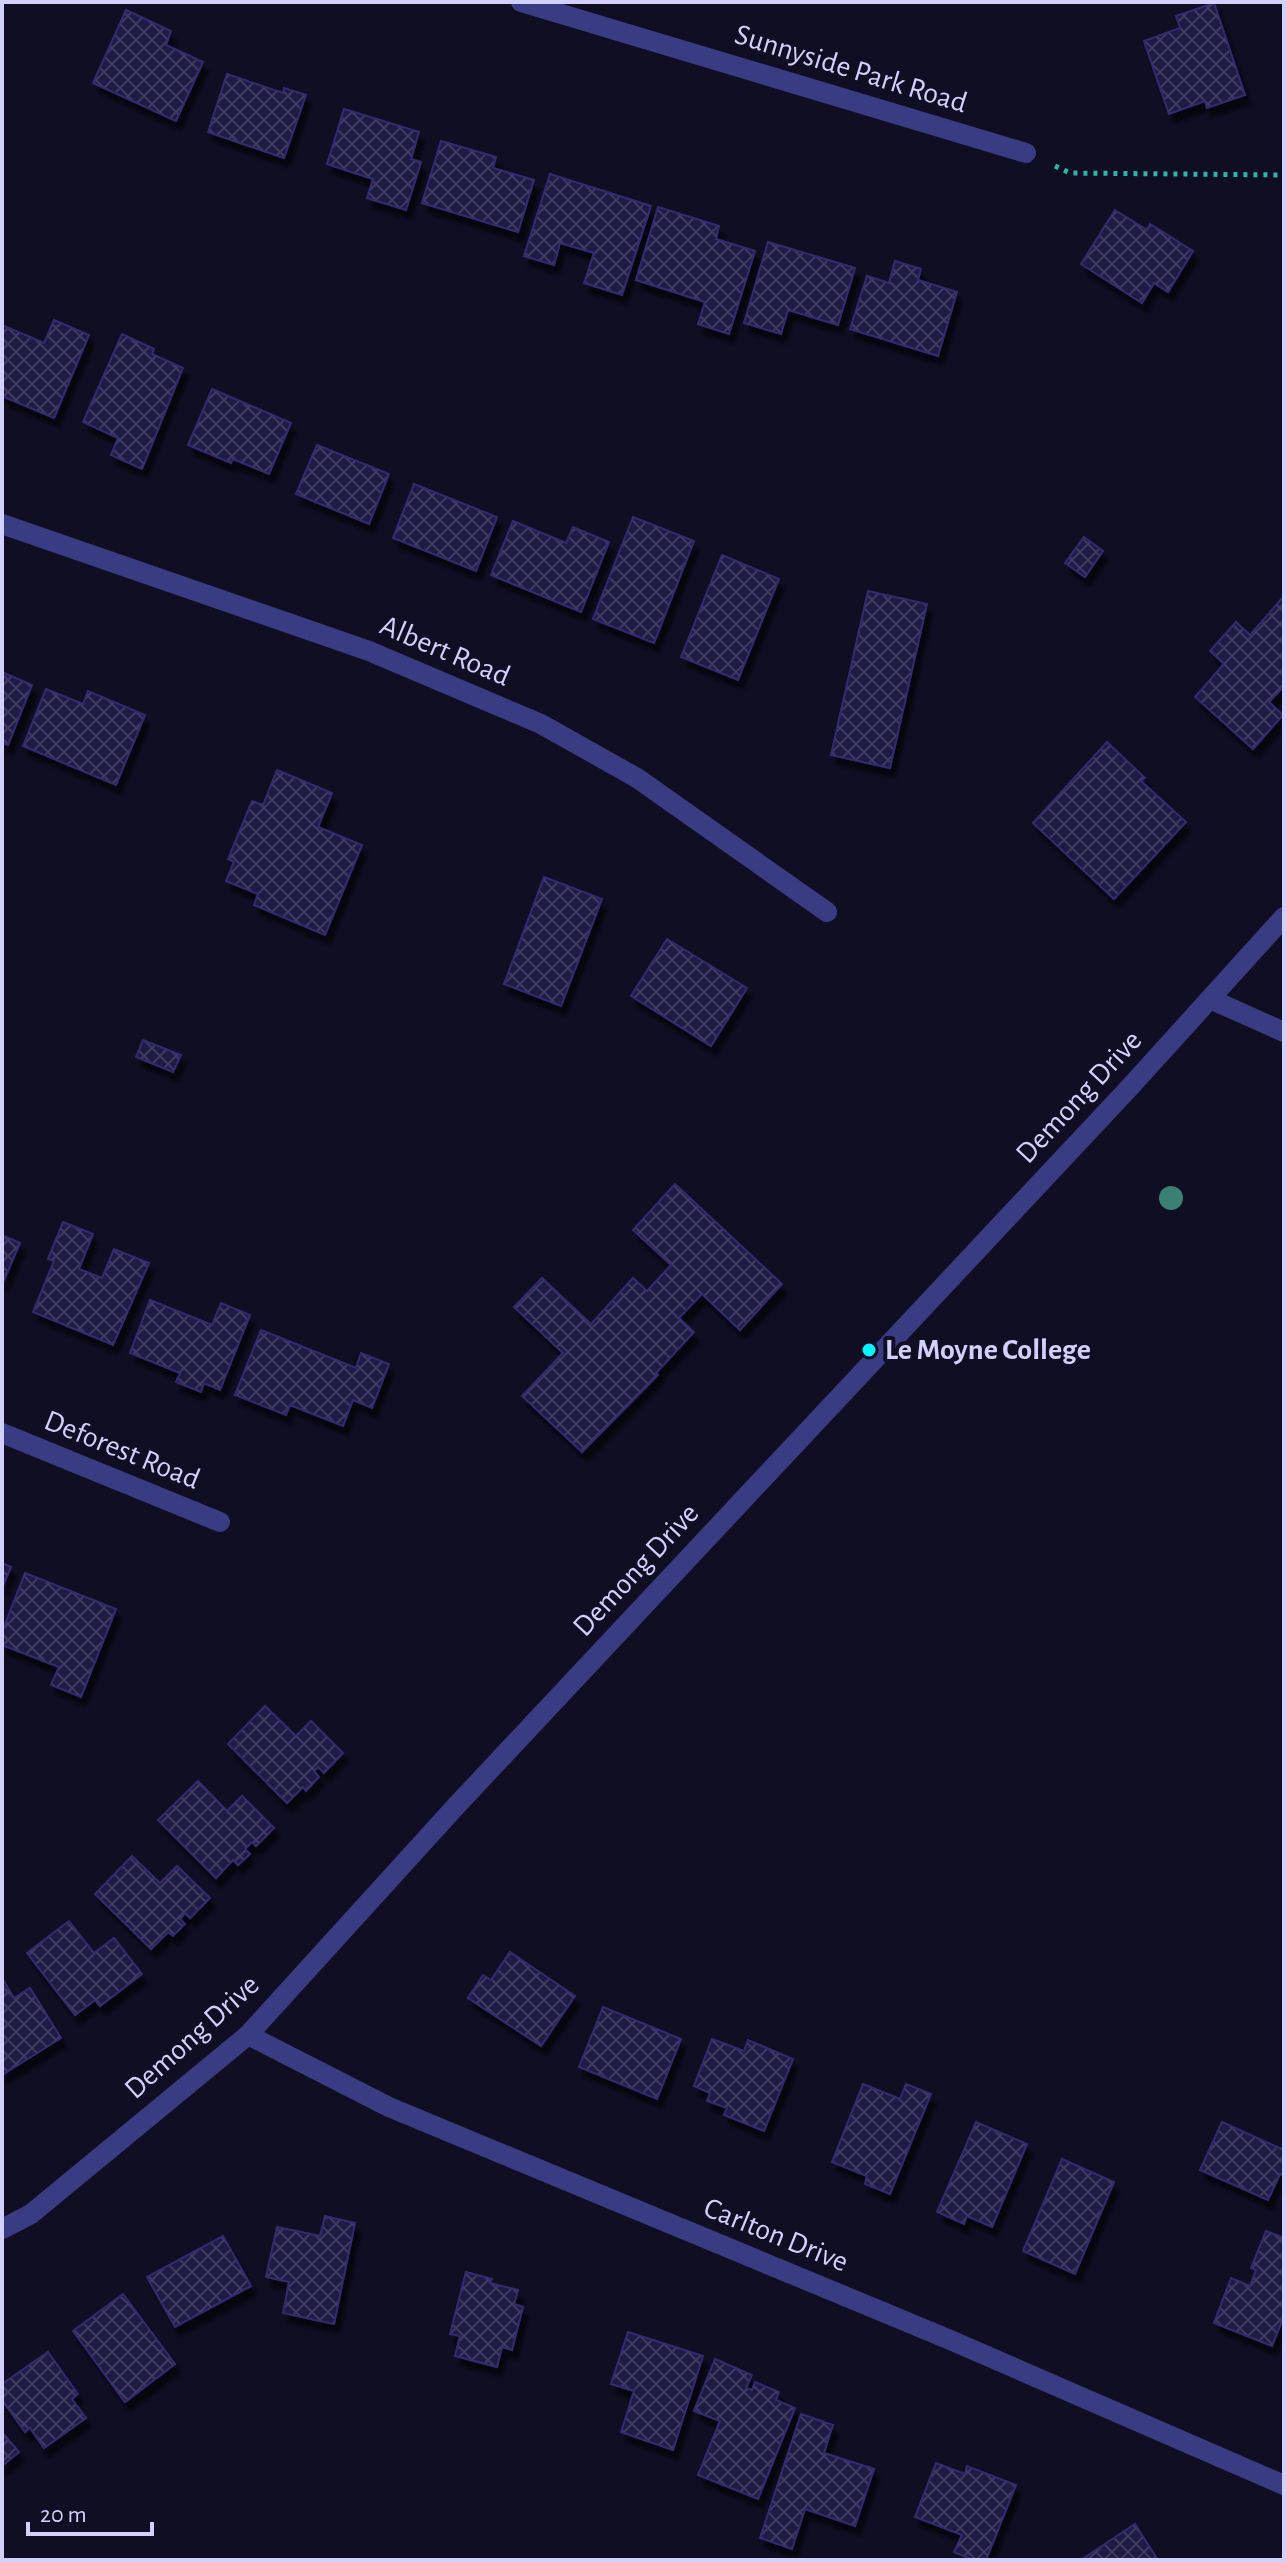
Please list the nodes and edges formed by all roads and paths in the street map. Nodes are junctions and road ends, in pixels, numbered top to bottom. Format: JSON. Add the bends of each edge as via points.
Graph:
{"nodes":[{"id":1,"x":521,"y":2,"type":"edge"},
{"id":2,"x":1026,"y":153,"type":"joint"},
{"id":3,"x":1284,"y":175,"type":"edge"},
{"id":4,"x":2,"y":524,"type":"edge"},
{"id":5,"x":827,"y":912,"type":"dead end"},
{"id":6,"x":1284,"y":917,"type":"edge"},
{"id":7,"x":1210,"y":999,"type":"junction"},
{"id":8,"x":1284,"y":1032,"type":"edge"},
{"id":9,"x":2,"y":1433,"type":"edge"},
{"id":10,"x":220,"y":1522,"type":"dead end"},
{"id":11,"x":248,"y":2035,"type":"junction"},
{"id":12,"x":2,"y":2229,"type":"edge"},
{"id":13,"x":1284,"y":2485,"type":"edge"}],
"edges":[{"from":1,"to":2,"type":"street","name":"Sunnyside Park Road"},
{"from":2,"to":3,"type":"path","via":[[1070,173]]},
{"from":4,"to":5,"type":"street","name":"Albert Road","via":[[369,651],[541,724],[637,778]]},
{"from":6,"to":7,"type":"street","name":"Demong Drive"},
{"from":7,"to":8,"type":"street"},
{"from":7,"to":11,"type":"street","name":"Demong Drive"},
{"from":9,"to":10,"type":"street","name":"Deforest Road"},
{"from":11,"to":12,"type":"street","name":"Demong Drive","via":[[31,2214]]},
{"from":11,"to":13,"type":"street","name":"Carlton Drive","via":[[389,2107]]}]}
